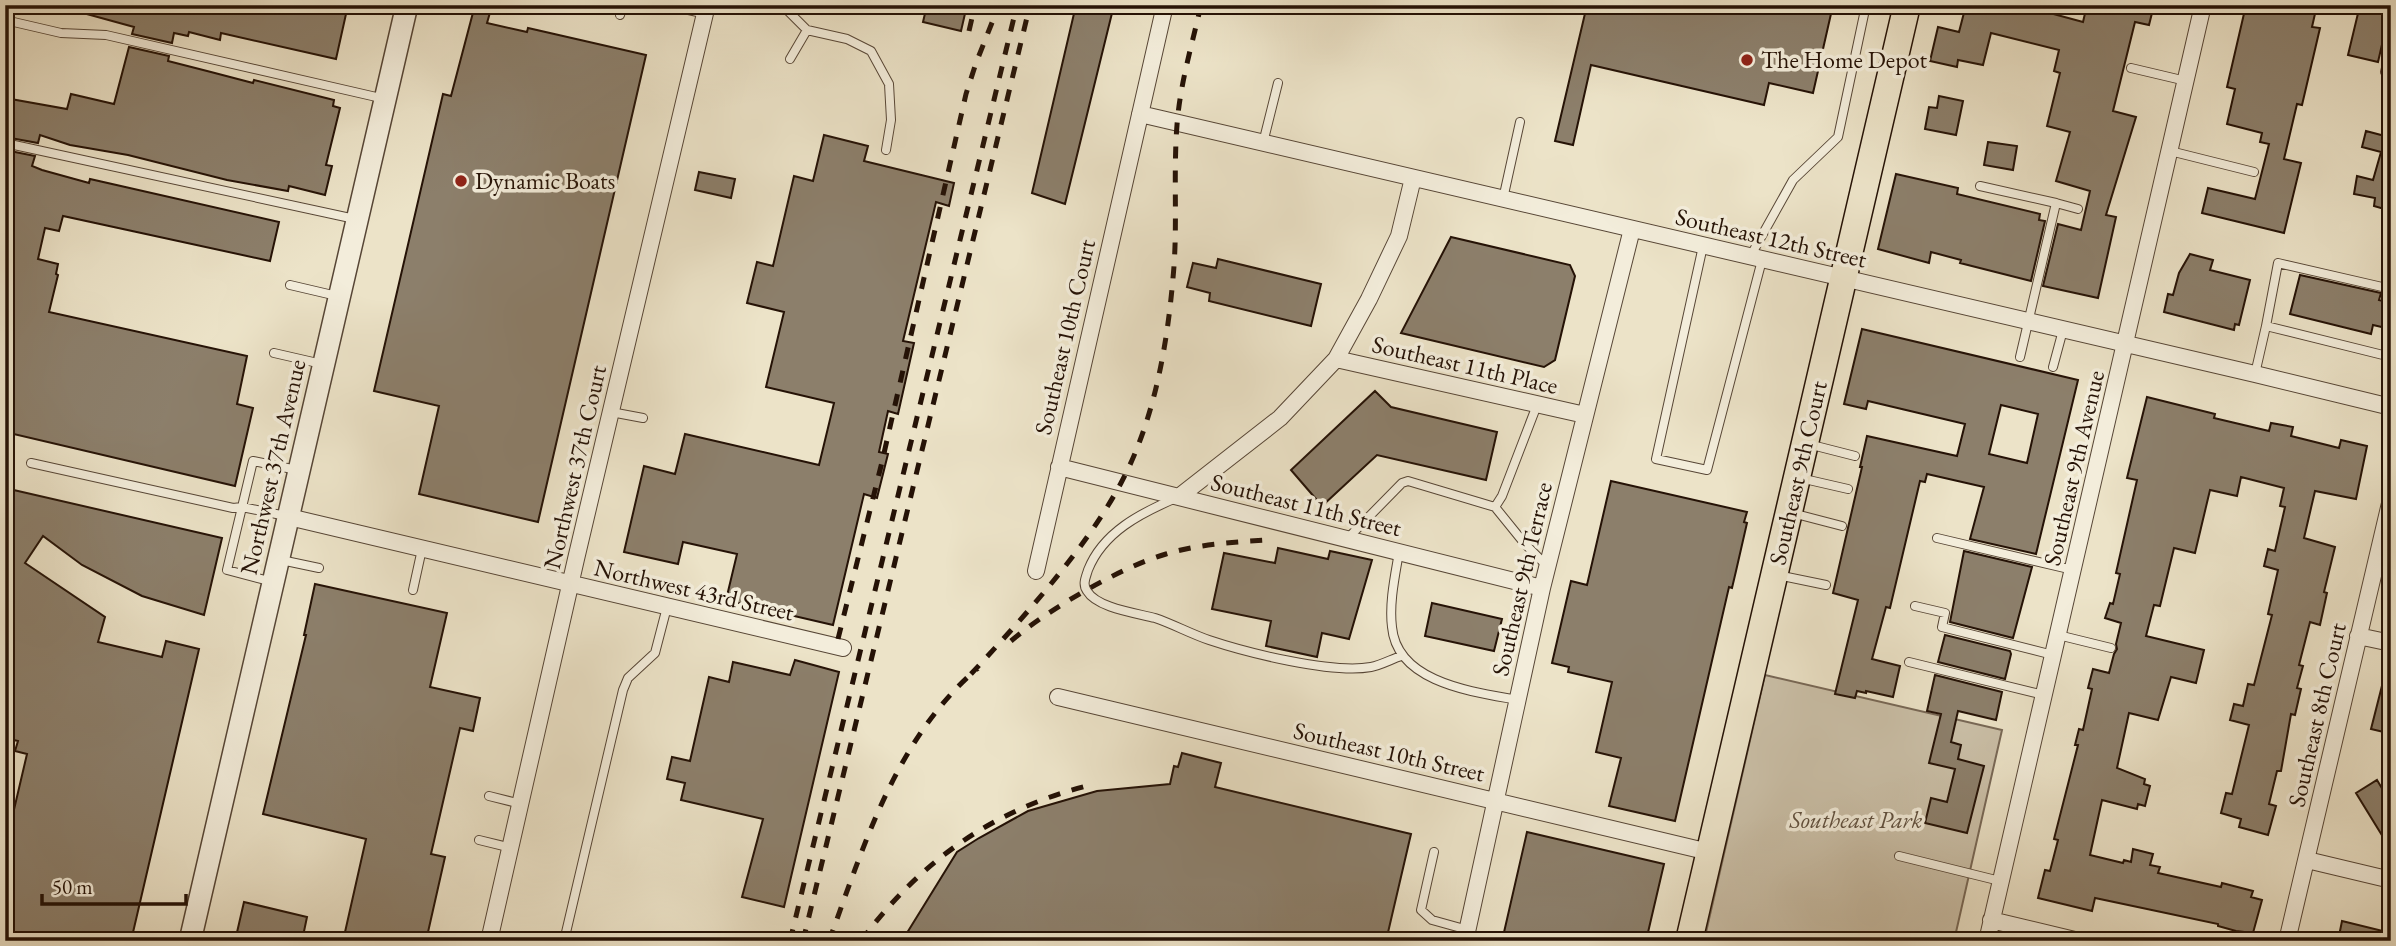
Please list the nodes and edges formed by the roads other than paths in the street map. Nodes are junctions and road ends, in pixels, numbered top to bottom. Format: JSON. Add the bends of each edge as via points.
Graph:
{"nodes":[{"id":1,"x":407,"y":5,"type":"edge"},
{"id":2,"x":623,"y":5,"type":"edge"},
{"id":3,"x":684,"y":5,"type":"edge"},
{"id":4,"x":782,"y":5,"type":"edge"},
{"id":5,"x":1165,"y":5,"type":"edge"},
{"id":6,"x":1866,"y":5,"type":"edge"},
{"id":7,"x":1907,"y":5,"type":"edge"},
{"id":8,"x":2203,"y":5,"type":"edge"},
{"id":9,"x":707,"y":8,"type":"edge"},
{"id":10,"x":620,"y":15,"type":"dead end"},
{"id":11,"x":5,"y":20,"type":"edge"},
{"id":12,"x":807,"y":30,"type":"junction"},
{"id":13,"x":2391,"y":48,"type":"edge"},
{"id":14,"x":790,"y":59,"type":"dead end"},
{"id":15,"x":2131,"y":68,"type":"dead end"},
{"id":16,"x":2391,"y":74,"type":"edge"},
{"id":17,"x":2186,"y":81,"type":"junction"},
{"id":18,"x":1278,"y":83,"type":"dead end"},
{"id":19,"x":385,"y":99,"type":"junction"},
{"id":20,"x":1140,"y":114,"type":"junction"},
{"id":21,"x":1520,"y":122,"type":"dead end"},
{"id":22,"x":5,"y":143,"type":"edge"},
{"id":23,"x":1263,"y":144,"type":"junction"},
{"id":24,"x":886,"y":150,"type":"dead end"},
{"id":25,"x":2170,"y":151,"type":"junction"},
{"id":26,"x":2255,"y":172,"type":"dead end"},
{"id":27,"x":1413,"y":178,"type":"junction"},
{"id":28,"x":1980,"y":186,"type":"dead end"},
{"id":29,"x":1503,"y":199,"type":"junction"},
{"id":30,"x":2056,"y":203,"type":"junction"},
{"id":31,"x":2078,"y":209,"type":"dead end"},
{"id":32,"x":357,"y":219,"type":"junction"},
{"id":33,"x":1632,"y":229,"type":"junction"},
{"id":34,"x":1703,"y":246,"type":"junction"},
{"id":35,"x":1756,"y":258,"type":"junction"},
{"id":36,"x":1844,"y":279,"type":"junction"},
{"id":37,"x":290,"y":285,"type":"dead end"},
{"id":38,"x":2391,"y":289,"type":"edge"},
{"id":39,"x":340,"y":297,"type":"junction"},
{"id":40,"x":2029,"y":322,"type":"junction"},
{"id":41,"x":2266,"y":326,"type":"junction"},
{"id":42,"x":2063,"y":330,"type":"junction"},
{"id":43,"x":2126,"y":344,"type":"junction"},
{"id":44,"x":274,"y":353,"type":"dead end"},
{"id":45,"x":2020,"y":357,"type":"dead end"},
{"id":46,"x":2391,"y":357,"type":"edge"},
{"id":47,"x":1336,"y":359,"type":"junction"},
{"id":48,"x":324,"y":365,"type":"junction"},
{"id":49,"x":2053,"y":367,"type":"dead end"},
{"id":50,"x":2255,"y":374,"type":"junction"},
{"id":51,"x":1536,"y":405,"type":"junction"},
{"id":52,"x":2391,"y":407,"type":"edge"},
{"id":53,"x":611,"y":412,"type":"junction"},
{"id":54,"x":1585,"y":415,"type":"junction"},
{"id":55,"x":643,"y":418,"type":"dead end"},
{"id":56,"x":1805,"y":443,"type":"junction"},
{"id":57,"x":1854,"y":456,"type":"dead end"},
{"id":58,"x":31,"y":463,"type":"dead end"},
{"id":59,"x":1059,"y":467,"type":"junction"},
{"id":60,"x":299,"y":471,"type":"junction"},
{"id":61,"x":1797,"y":477,"type":"junction"},
{"id":62,"x":1848,"y":489,"type":"dead end"},
{"id":63,"x":1180,"y":496,"type":"junction"},
{"id":64,"x":2391,"y":499,"type":"edge"},
{"id":65,"x":1495,"y":507,"type":"junction"},
{"id":66,"x":242,"y":508,"type":"junction"},
{"id":67,"x":1789,"y":512,"type":"junction"},
{"id":68,"x":289,"y":517,"type":"junction"},
{"id":69,"x":1842,"y":526,"type":"dead end"},
{"id":70,"x":1937,"y":538,"type":"dead end"},
{"id":71,"x":1347,"y":539,"type":"junction"},
{"id":72,"x":422,"y":549,"type":"junction"},
{"id":73,"x":1399,"y":552,"type":"junction"},
{"id":74,"x":279,"y":560,"type":"junction"},
{"id":75,"x":1547,"y":566,"type":"junction"},
{"id":76,"x":320,"y":568,"type":"dead end"},
{"id":77,"x":1035,"y":570,"type":"dead end"},
{"id":78,"x":2073,"y":570,"type":"junction"},
{"id":79,"x":1774,"y":575,"type":"junction"},
{"id":80,"x":273,"y":582,"type":"junction"},
{"id":81,"x":571,"y":585,"type":"junction"},
{"id":82,"x":1826,"y":585,"type":"dead end"},
{"id":83,"x":1542,"y":588,"type":"junction"},
{"id":84,"x":413,"y":590,"type":"dead end"},
{"id":85,"x":1915,"y":606,"type":"dead end"},
{"id":86,"x":667,"y":607,"type":"junction"},
{"id":87,"x":2058,"y":635,"type":"junction"},
{"id":88,"x":2358,"y":636,"type":"junction"},
{"id":89,"x":2391,"y":643,"type":"edge"},
{"id":90,"x":843,"y":648,"type":"dead end"},
{"id":91,"x":2111,"y":648,"type":"dead end"},
{"id":92,"x":2053,"y":654,"type":"junction"},
{"id":93,"x":1401,"y":656,"type":"junction"},
{"id":94,"x":1909,"y":662,"type":"dead end"},
{"id":95,"x":2044,"y":695,"type":"junction"},
{"id":96,"x":1058,"y":697,"type":"dead end"},
{"id":97,"x":1518,"y":700,"type":"junction"},
{"id":98,"x":489,"y":796,"type":"dead end"},
{"id":99,"x":1496,"y":801,"type":"junction"},
{"id":100,"x":522,"y":804,"type":"junction"},
{"id":101,"x":479,"y":840,"type":"dead end"},
{"id":102,"x":512,"y":848,"type":"junction"},
{"id":103,"x":1434,"y":852,"type":"dead end"},
{"id":104,"x":1709,"y":852,"type":"junction"},
{"id":105,"x":1899,"y":856,"type":"dead end"},
{"id":106,"x":2307,"y":860,"type":"junction"},
{"id":107,"x":2391,"y":880,"type":"edge"},
{"id":108,"x":2000,"y":881,"type":"junction"},
{"id":109,"x":1991,"y":920,"type":"junction"},
{"id":110,"x":1467,"y":935,"type":"edge"},
{"id":111,"x":190,"y":941,"type":"edge"},
{"id":112,"x":489,"y":941,"type":"edge"},
{"id":113,"x":564,"y":941,"type":"edge"},
{"id":114,"x":1689,"y":941,"type":"edge"},
{"id":115,"x":1986,"y":941,"type":"edge"},
{"id":116,"x":2078,"y":941,"type":"edge"},
{"id":117,"x":2287,"y":941,"type":"edge"}],
"edges":[{"from":1,"to":19,"type":"street","name":"Northwest 37th Avenue"},
{"from":2,"to":10,"type":"lane"},
{"from":3,"to":9,"type":"street"},
{"from":4,"to":12,"type":"lane"},
{"from":5,"to":20,"type":"street","name":"Southeast 10th Court"},
{"from":6,"to":35,"type":"lane","via":[[1838,137],[1793,180]]},
{"from":7,"to":36,"type":"main road","name":"Southeast 9th Court"},
{"from":8,"to":17,"type":"street","name":"Southeast 9th Avenue"},
{"from":9,"to":53,"type":"street","name":"Northwest 37th Court"},
{"from":11,"to":19,"type":"lane","via":[[61,33],[106,35]]},
{"from":12,"to":14,"type":"lane"},
{"from":12,"to":24,"type":"lane","via":[[847,39],[872,51],[889,84],[891,120]]},
{"from":13,"to":16,"type":"lane","via":[[2385,72]]},
{"from":15,"to":17,"type":"lane"},
{"from":17,"to":25,"type":"street","name":"Southeast 9th Avenue"},
{"from":18,"to":23,"type":"lane"},
{"from":19,"to":32,"type":"street","name":"Northwest 37th Avenue"},
{"from":20,"to":23,"type":"street","name":"Southeast 12th Street"},
{"from":20,"to":59,"type":"street","name":"Southeast 10th Court"},
{"from":21,"to":29,"type":"lane"},
{"from":22,"to":32,"type":"lane"},
{"from":23,"to":27,"type":"street","name":"Southeast 12th Street"},
{"from":25,"to":26,"type":"lane"},
{"from":25,"to":43,"type":"street","name":"Southeast 9th Avenue"},
{"from":27,"to":29,"type":"street","name":"Southeast 12th Street"},
{"from":27,"to":47,"type":"street","via":[[1399,236]]},
{"from":28,"to":30,"type":"lane"},
{"from":29,"to":33,"type":"street","name":"Southeast 12th Street"},
{"from":30,"to":31,"type":"lane"},
{"from":30,"to":40,"type":"lane"},
{"from":32,"to":39,"type":"street","name":"Northwest 37th Avenue"},
{"from":33,"to":34,"type":"street","name":"Southeast 12th Street"},
{"from":33,"to":54,"type":"street","name":"Southeast 9th Terrace"},
{"from":34,"to":35,"type":"street","name":"Southeast 12th Street"},
{"from":34,"to":35,"type":"lane","via":[[1656,459],[1707,470]]},
{"from":35,"to":36,"type":"street","name":"Southeast 12th Street"},
{"from":36,"to":40,"type":"street","name":"Southeast 12th Street"},
{"from":36,"to":56,"type":"main road","name":"Southeast 9th Court"},
{"from":37,"to":39,"type":"lane"},
{"from":38,"to":41,"type":"lane","via":[[2278,263]]},
{"from":39,"to":48,"type":"street","name":"Northwest 37th Avenue"},
{"from":40,"to":42,"type":"street","name":"Southeast 12th Street"},
{"from":40,"to":45,"type":"lane"},
{"from":41,"to":46,"type":"lane"},
{"from":41,"to":50,"type":"lane"},
{"from":42,"to":43,"type":"street","name":"Southeast 12th Street"},
{"from":42,"to":49,"type":"lane"},
{"from":43,"to":50,"type":"street","name":"Southeast 12th Street"},
{"from":43,"to":78,"type":"street","name":"Southeast 9th Avenue"},
{"from":44,"to":48,"type":"lane"},
{"from":47,"to":51,"type":"street","name":"Southeast 11th Place"},
{"from":47,"to":63,"type":"street","via":[[1280,418]]},
{"from":48,"to":60,"type":"street","name":"Northwest 37th Avenue"},
{"from":50,"to":52,"type":"street","name":"Southeast 12th Street"},
{"from":51,"to":54,"type":"street","name":"Southeast 11th Place"},
{"from":51,"to":65,"type":"lane"},
{"from":53,"to":55,"type":"lane"},
{"from":53,"to":81,"type":"street","name":"Northwest 37th Court"},
{"from":54,"to":75,"type":"street","name":"Southeast 9th Terrace"},
{"from":56,"to":57,"type":"lane"},
{"from":56,"to":61,"type":"main road","name":"Southeast 9th Court"},
{"from":58,"to":66,"type":"lane"},
{"from":59,"to":63,"type":"street","name":"Southeast 11th Street"},
{"from":59,"to":77,"type":"street","name":"Southeast 10th Court"},
{"from":60,"to":66,"type":"lane","via":[[253,461]]},
{"from":60,"to":68,"type":"street","name":"Northwest 37th Avenue"},
{"from":61,"to":62,"type":"lane"},
{"from":61,"to":67,"type":"main road","name":"Southeast 9th Court"},
{"from":63,"to":71,"type":"street","name":"Southeast 11th Street"},
{"from":63,"to":93,"type":"lane","via":[[1125,523],[1104,544],[1084,582],[1087,592],[1102,603],[1210,640],[1295,662],[1372,667]]},
{"from":64,"to":88,"type":"street","name":"Southeast 8th Court"},
{"from":65,"to":71,"type":"lane","via":[[1408,481]]},
{"from":65,"to":75,"type":"lane"},
{"from":66,"to":68,"type":"lane"},
{"from":66,"to":80,"type":"lane","via":[[227,570]]},
{"from":67,"to":69,"type":"lane"},
{"from":67,"to":79,"type":"main road","name":"Southeast 9th Court"},
{"from":68,"to":72,"type":"street","name":"Northwest 43rd Street"},
{"from":68,"to":74,"type":"street","name":"Northwest 37th Avenue"},
{"from":70,"to":78,"type":"lane"},
{"from":71,"to":73,"type":"street","name":"Southeast 11th Street"},
{"from":72,"to":81,"type":"street","name":"Northwest 43rd Street"},
{"from":72,"to":84,"type":"lane"},
{"from":73,"to":83,"type":"street","name":"Southeast 11th Street"},
{"from":73,"to":93,"type":"lane","via":[[1391,626]]},
{"from":74,"to":76,"type":"lane"},
{"from":74,"to":80,"type":"street","name":"Northwest 37th Avenue"},
{"from":75,"to":83,"type":"street","name":"Southeast 9th Terrace"},
{"from":78,"to":87,"type":"street","name":"Southeast 9th Avenue"},
{"from":79,"to":82,"type":"lane"},
{"from":79,"to":104,"type":"main road","name":"Southeast 9th Court"},
{"from":80,"to":111,"type":"street","name":"Northwest 37th Avenue"},
{"from":81,"to":86,"type":"street","name":"Northwest 43rd Street"},
{"from":81,"to":100,"type":"street","name":"Northwest 37th Court"},
{"from":83,"to":97,"type":"street","name":"Southeast 9th Terrace"},
{"from":85,"to":92,"type":"lane","via":[[1945,613],[1942,627]]},
{"from":86,"to":90,"type":"street","name":"Northwest 43rd Street"},
{"from":86,"to":113,"type":"lane","via":[[655,653],[628,678],[623,690]]},
{"from":87,"to":91,"type":"lane"},
{"from":87,"to":92,"type":"street","name":"Southeast 9th Avenue"},
{"from":88,"to":89,"type":"street"},
{"from":88,"to":106,"type":"street","name":"Southeast 8th Court"},
{"from":92,"to":95,"type":"street","name":"Southeast 9th Avenue"},
{"from":93,"to":97,"type":"lane","via":[[1434,678]]},
{"from":94,"to":95,"type":"lane"},
{"from":95,"to":108,"type":"street","name":"Southeast 9th Avenue"},
{"from":96,"to":99,"type":"street","name":"Southeast 10th Street"},
{"from":97,"to":99,"type":"street","name":"Southeast 9th Terrace"},
{"from":98,"to":100,"type":"lane"},
{"from":99,"to":104,"type":"street","name":"Southeast 10th Street"},
{"from":99,"to":110,"type":"street","name":"Southeast 9th Terrace"},
{"from":100,"to":102,"type":"street","name":"Northwest 37th Court"},
{"from":101,"to":102,"type":"lane"},
{"from":102,"to":112,"type":"street","name":"Northwest 37th Court"},
{"from":103,"to":110,"type":"lane","via":[[1421,910],[1432,920]]},
{"from":104,"to":114,"type":"main road","name":"Southeast 9th Court"},
{"from":105,"to":108,"type":"lane"},
{"from":106,"to":107,"type":"street"},
{"from":106,"to":117,"type":"street","name":"Southeast 8th Court"},
{"from":108,"to":109,"type":"street","name":"Southeast 9th Avenue"},
{"from":109,"to":115,"type":"street","name":"Southeast 9th Avenue"},
{"from":109,"to":116,"type":"street"}]}
